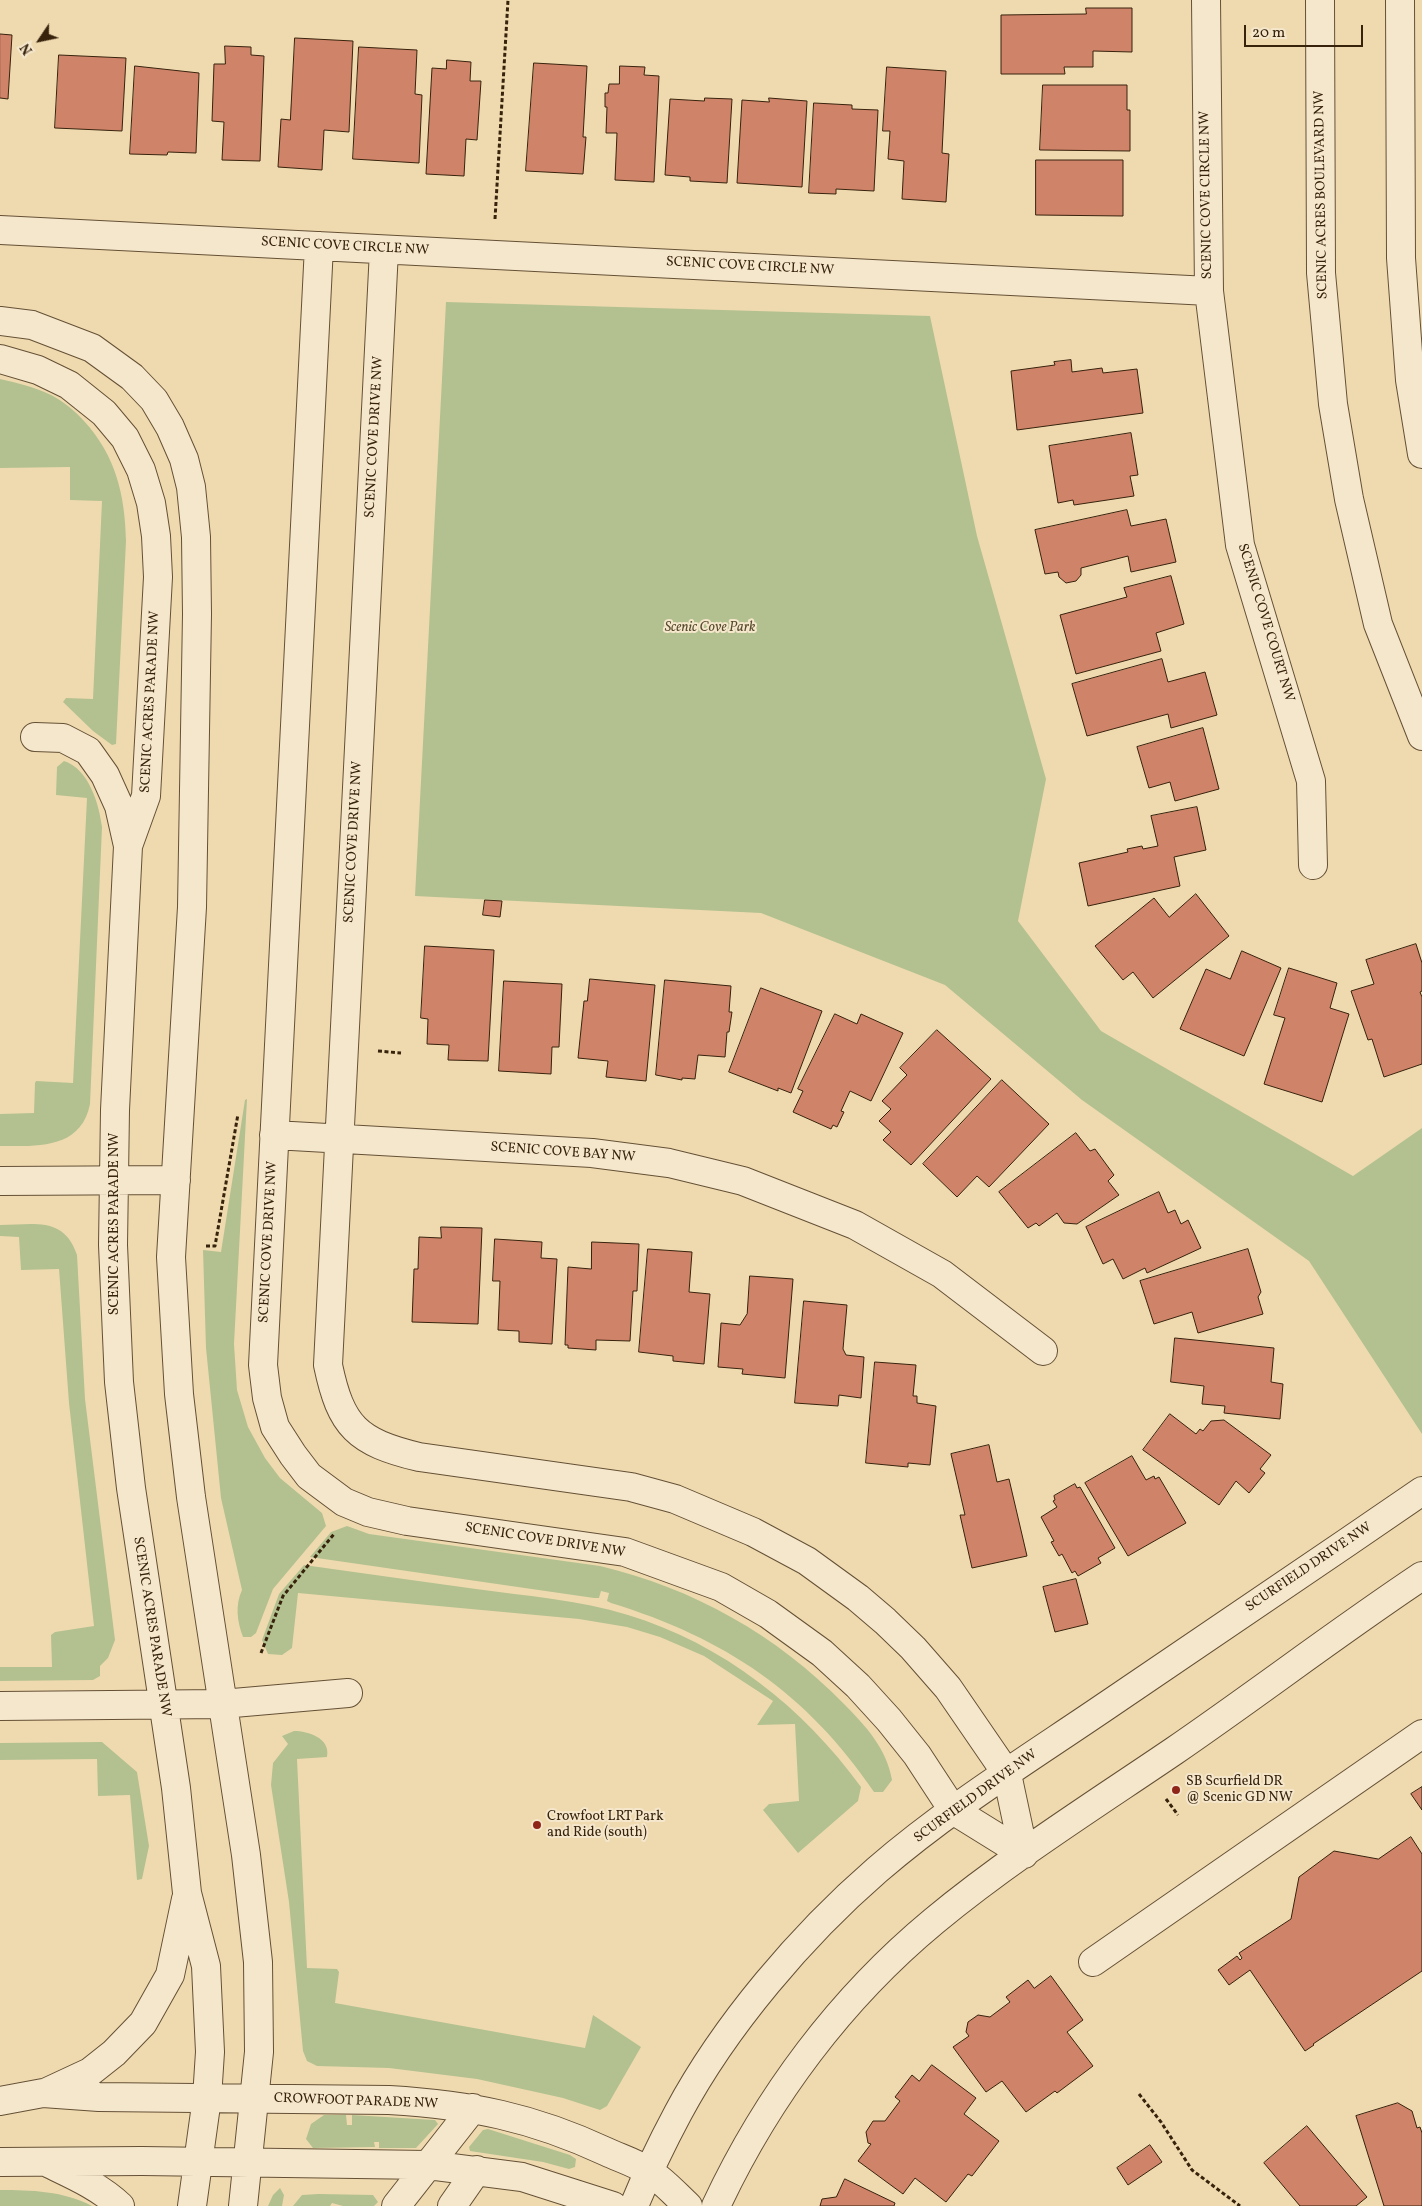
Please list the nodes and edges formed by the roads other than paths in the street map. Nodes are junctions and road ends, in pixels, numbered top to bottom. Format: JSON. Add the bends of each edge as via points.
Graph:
{"nodes":[{"id":1,"x":1206,"y":0,"type":"edge"},
{"id":2,"x":1320,"y":0,"type":"edge"},
{"id":3,"x":1400,"y":0,"type":"edge"},
{"id":4,"x":0,"y":230,"type":"edge"},
{"id":5,"x":319,"y":246,"type":"junction"},
{"id":6,"x":384,"y":250,"type":"junction"},
{"id":7,"x":1209,"y":291,"type":"junction"},
{"id":8,"x":0,"y":321,"type":"edge"},
{"id":9,"x":0,"y":359,"type":"edge"},
{"id":10,"x":1422,"y":454,"type":"edge"},
{"id":11,"x":1422,"y":736,"type":"edge"},
{"id":12,"x":35,"y":737,"type":"dead end"},
{"id":13,"x":128,"y":846,"type":"junction"},
{"id":14,"x":1313,"y":865,"type":"dead end"},
{"id":15,"x":274,"y":1136,"type":"junction"},
{"id":16,"x":338,"y":1139,"type":"junction"},
{"id":17,"x":176,"y":1180,"type":"junction"},
{"id":18,"x":0,"y":1181,"type":"edge"},
{"id":19,"x":113,"y":1181,"type":"junction"},
{"id":20,"x":1043,"y":1351,"type":"dead end"},
{"id":21,"x":1422,"y":1491,"type":"edge"},
{"id":22,"x":1422,"y":1576,"type":"edge"},
{"id":23,"x":348,"y":1693,"type":"dead end"},
{"id":24,"x":222,"y":1704,"type":"junction"},
{"id":25,"x":164,"y":1705,"type":"junction"},
{"id":26,"x":0,"y":1706,"type":"edge"},
{"id":27,"x":1422,"y":1734,"type":"edge"},
{"id":28,"x":1007,"y":1774,"type":"junction"},
{"id":29,"x":953,"y":1810,"type":"junction"},
{"id":30,"x":1024,"y":1854,"type":"junction"},
{"id":31,"x":187,"y":1893,"type":"junction"},
{"id":32,"x":1093,"y":1962,"type":"dead end"},
{"id":33,"x":43,"y":2094,"type":"junction"},
{"id":34,"x":208,"y":2098,"type":"junction"},
{"id":35,"x":256,"y":2099,"type":"junction"},
{"id":36,"x":0,"y":2101,"type":"edge"},
{"id":37,"x":473,"y":2108,"type":"junction"},
{"id":38,"x":0,"y":2162,"type":"edge"},
{"id":39,"x":46,"y":2162,"type":"junction"},
{"id":40,"x":198,"y":2162,"type":"junction"},
{"id":41,"x":249,"y":2163,"type":"junction"},
{"id":42,"x":428,"y":2165,"type":"junction"},
{"id":43,"x":477,"y":2170,"type":"junction"},
{"id":44,"x":649,"y":2171,"type":"junction"},
{"id":45,"x":120,"y":2206,"type":"edge"},
{"id":46,"x":192,"y":2206,"type":"edge"},
{"id":47,"x":243,"y":2206,"type":"edge"},
{"id":48,"x":396,"y":2206,"type":"edge"},
{"id":49,"x":452,"y":2206,"type":"edge"},
{"id":50,"x":613,"y":2206,"type":"edge"},
{"id":51,"x":634,"y":2206,"type":"edge"},
{"id":52,"x":688,"y":2206,"type":"edge"},
{"id":53,"x":716,"y":2206,"type":"edge"}],
"edges":[{"from":1,"to":7,"type":"street","name":"SCENIC COVE CIRCLE NW"},
{"from":2,"to":11,"type":"street","name":"SCENIC ACRES BOULEVARD NW","via":[[1321,273],[1334,404],[1349,499],[1378,624]]},
{"from":3,"to":10,"type":"street","via":[[1401,258],[1410,380]]},
{"from":4,"to":5,"type":"street","name":"SCENIC COVE CIRCLE NW"},
{"from":5,"to":6,"type":"street","name":"SCENIC COVE CIRCLE NW"},
{"from":5,"to":15,"type":"street","name":"SCENIC COVE DRIVE NW"},
{"from":6,"to":7,"type":"street","name":"SCENIC COVE CIRCLE NW"},
{"from":6,"to":16,"type":"street","name":"SCENIC COVE DRIVE NW"},
{"from":7,"to":14,"type":"street","name":"SCENIC COVE COURT NW","via":[[1240,545],[1311,781]]},
{"from":8,"to":17,"type":"street","via":[[32,325],[92,348],[132,377],[154,400],[170,427],[191,487],[196,536],[197,614],[192,907]]},
{"from":9,"to":13,"type":"street","name":"SCENIC ACRES PARADE NW","via":[[38,370],[69,385],[104,413],[125,438],[141,470],[151,503],[158,577],[146,796]]},
{"from":12,"to":13,"type":"street","via":[[63,738],[88,751],[105,775],[120,806]]},
{"from":13,"to":19,"type":"street","name":"SCENIC ACRES PARADE NW"},
{"from":15,"to":16,"type":"street","name":"SCENIC COVE BAY NW"},
{"from":15,"to":29,"type":"street","name":"SCENIC COVE DRIVE NW","via":[[263,1365],[275,1427],[309,1476],[344,1502],[368,1512],[407,1521],[625,1552],[721,1588],[768,1614],[822,1653],[858,1686],[917,1755]]},
{"from":16,"to":20,"type":"street","name":"SCENIC COVE BAY NW","via":[[592,1153],[669,1163],[743,1181],[855,1225],[890,1244],[942,1274]]},
{"from":16,"to":28,"type":"street","name":"SCENIC COVE DRIVE NW","via":[[328,1365],[337,1401],[349,1423],[364,1437],[390,1450],[419,1457],[631,1487],[674,1499],[753,1532],[808,1562],[885,1621],[948,1688]]},
{"from":17,"to":19,"type":"street"},
{"from":17,"to":24,"type":"street","via":[[171,1257],[180,1394],[196,1533]]},
{"from":18,"to":19,"type":"street"},
{"from":19,"to":25,"type":"street","name":"SCENIC ACRES PARADE NW","via":[[116,1330],[124,1434]]},
{"from":21,"to":28,"type":"street","name":"SCURFIELD DRIVE NW"},
{"from":22,"to":30,"type":"street"},
{"from":23,"to":24,"type":"street"},
{"from":24,"to":25,"type":"street"},
{"from":24,"to":35,"type":"street","via":[[246,1855],[258,1962],[260,2016]]},
{"from":25,"to":26,"type":"street"},
{"from":25,"to":31,"type":"street","name":"SCENIC ACRES PARADE NW"},
{"from":27,"to":32,"type":"street"},
{"from":28,"to":29,"type":"street","name":"SCURFIELD DRIVE NW"},
{"from":28,"to":30,"type":"street","name":"SCENIC COVE DRIVE NW"},
{"from":29,"to":30,"type":"street","name":"SCENIC COVE DRIVE NW"},
{"from":29,"to":44,"type":"street","name":"SCURFIELD DRIVE NW","via":[[877,1870],[823,1922],[756,1997],[716,2050]]},
{"from":30,"to":53,"type":"street","via":[[931,1923],[837,2016],[749,2139]]},
{"from":31,"to":33,"type":"street","via":[[170,1975],[143,2023],[90,2072]]},
{"from":31,"to":34,"type":"street","name":"SCENIC ACRES PARADE NW","via":[[206,1966],[210,2052]]},
{"from":33,"to":34,"type":"street","name":"CROWFOOT PARADE NW"},
{"from":33,"to":36,"type":"street","name":"CROWFOOT PARADE NW"},
{"from":34,"to":35,"type":"street","name":"CROWFOOT PARADE NW"},
{"from":34,"to":40,"type":"street","name":"SCENIC ACRES PARADE NW"},
{"from":35,"to":37,"type":"street","name":"CROWFOOT PARADE NW","via":[[389,2100]]},
{"from":35,"to":41,"type":"street"},
{"from":37,"to":42,"type":"street"},
{"from":37,"to":44,"type":"street","name":"CROWFOOT PARADE NW","via":[[553,2128]]},
{"from":38,"to":39,"type":"street"},
{"from":39,"to":40,"type":"street"},
{"from":39,"to":45,"type":"street","via":[[91,2184]]},
{"from":40,"to":41,"type":"street"},
{"from":40,"to":46,"type":"street","name":"SCENIC ACRES PARADE NW"},
{"from":41,"to":42,"type":"street"},
{"from":41,"to":47,"type":"street"},
{"from":42,"to":43,"type":"street"},
{"from":42,"to":48,"type":"street"},
{"from":43,"to":49,"type":"street"},
{"from":43,"to":50,"type":"street","via":[[522,2177]]},
{"from":44,"to":51,"type":"street","name":"SCURFIELD DRIVE NW"},
{"from":44,"to":52,"type":"street","name":"CROWFOOT PARADE NW"}]}
